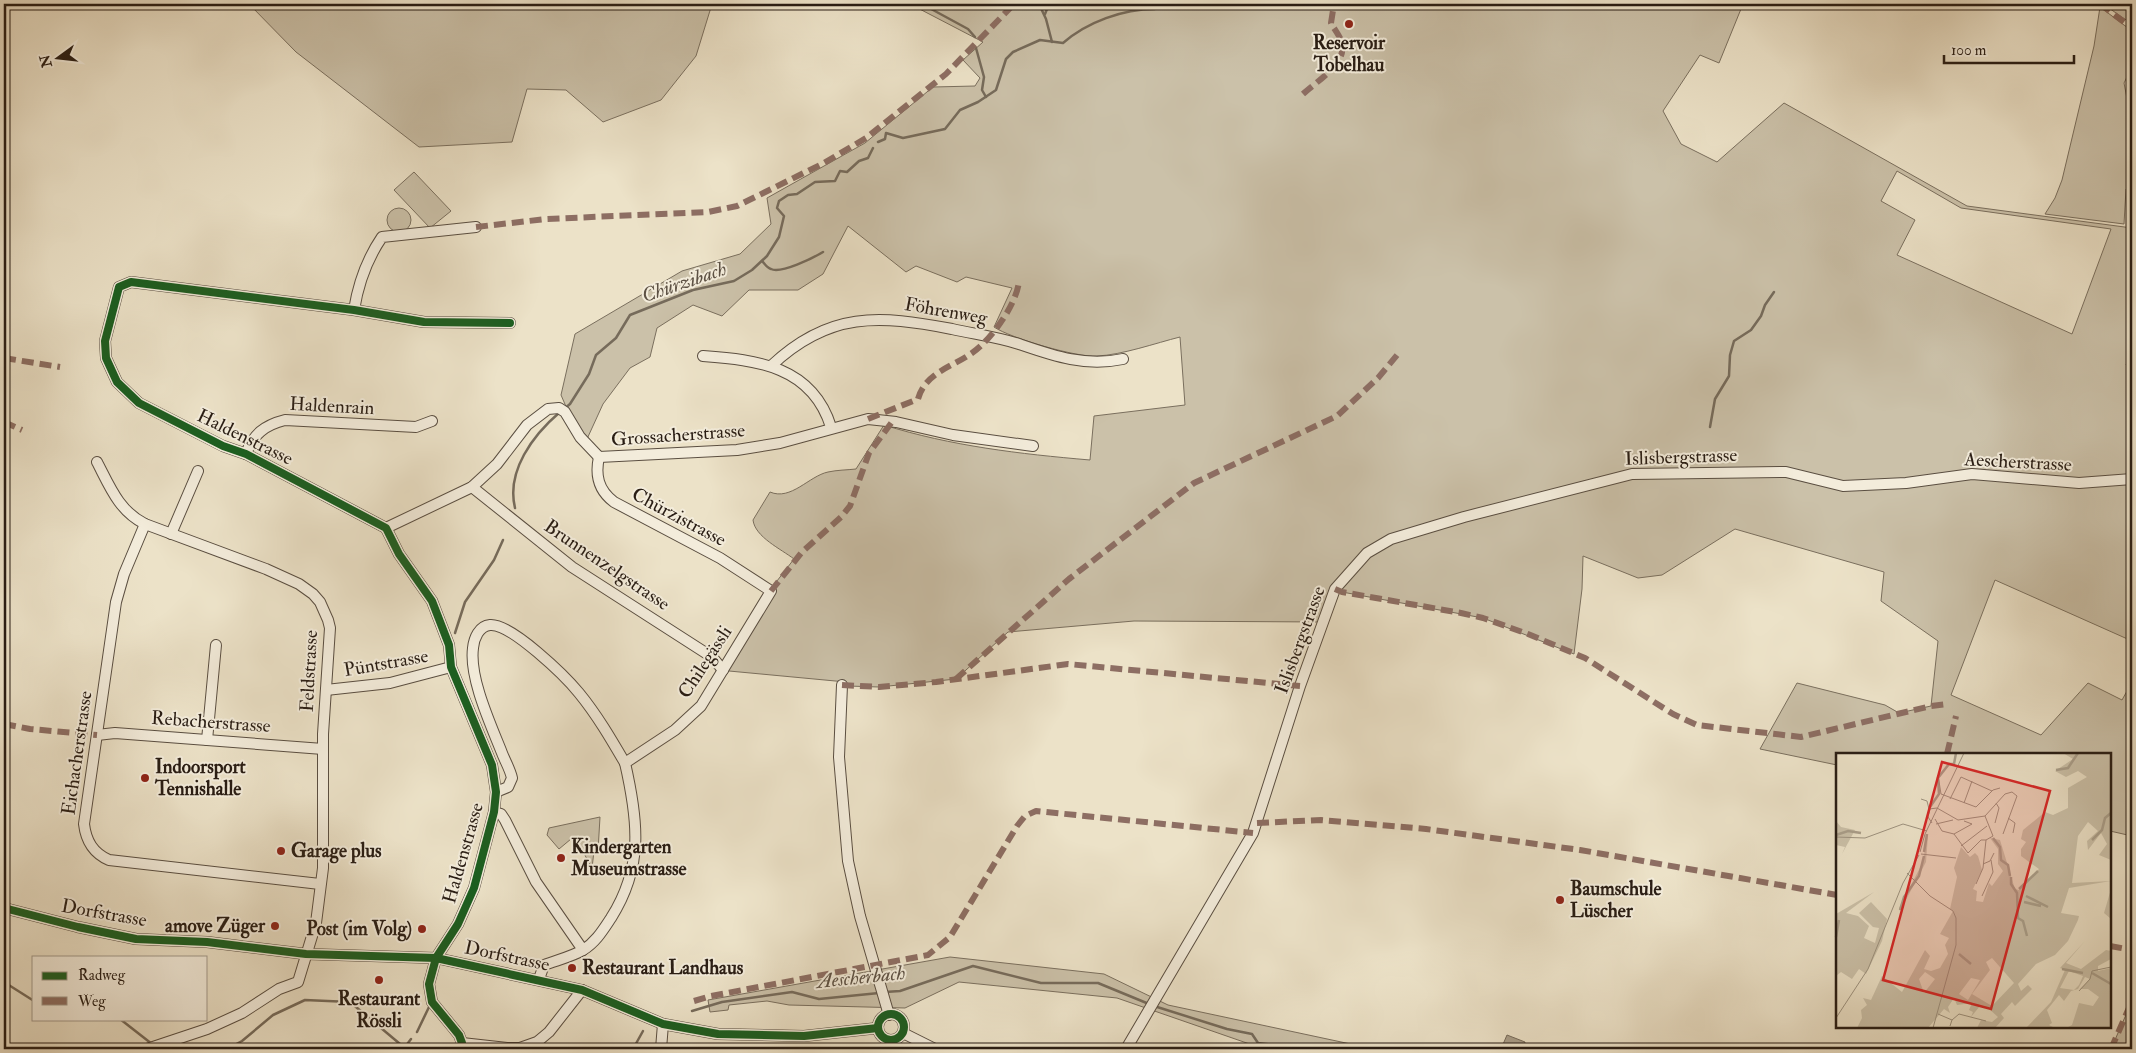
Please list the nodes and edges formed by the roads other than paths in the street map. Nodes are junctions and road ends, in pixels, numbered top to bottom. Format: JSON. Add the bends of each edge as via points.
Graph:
{"nodes":[{"id":1,"x":476,"y":227,"type":"dead end"},
{"id":2,"x":354,"y":310,"type":"junction"},
{"id":3,"x":510,"y":323,"type":"dead end"},
{"id":4,"x":703,"y":356,"type":"dead end"},
{"id":5,"x":1123,"y":359,"type":"dead end"},
{"id":6,"x":771,"y":366,"type":"junction"},
{"id":7,"x":432,"y":421,"type":"dead end"},
{"id":8,"x":831,"y":428,"type":"junction"},
{"id":9,"x":1033,"y":446,"type":"dead end"},
{"id":10,"x":246,"y":454,"type":"junction"},
{"id":11,"x":599,"y":457,"type":"junction"},
{"id":12,"x":97,"y":462,"type":"dead end"},
{"id":13,"x":198,"y":472,"type":"dead end"},
{"id":14,"x":2132,"y":479,"type":"edge"},
{"id":15,"x":1843,"y":486,"type":"joint"},
{"id":16,"x":472,"y":487,"type":"junction"},
{"id":17,"x":145,"y":524,"type":"junction"},
{"id":18,"x":386,"y":528,"type":"junction"},
{"id":19,"x":171,"y":534,"type":"junction"},
{"id":20,"x":771,"y":591,"type":"joint"},
{"id":21,"x":216,"y":645,"type":"dead end"},
{"id":22,"x":451,"y":667,"type":"junction"},
{"id":23,"x":723,"y":670,"type":"junction"},
{"id":24,"x":842,"y":685,"type":"dead end"},
{"id":25,"x":326,"y":690,"type":"junction"},
{"id":26,"x":97,"y":735,"type":"junction"},
{"id":27,"x":207,"y":740,"type":"junction"},
{"id":28,"x":323,"y":749,"type":"junction"},
{"id":29,"x":625,"y":763,"type":"junction"},
{"id":30,"x":496,"y":792,"type":"junction"},
{"id":31,"x":494,"y":812,"type":"junction"},
{"id":32,"x":320,"y":884,"type":"junction"},
{"id":33,"x":4,"y":908,"type":"edge"},
{"id":34,"x":583,"y":950,"type":"junction"},
{"id":35,"x":306,"y":954,"type":"junction"},
{"id":36,"x":436,"y":958,"type":"junction"},
{"id":37,"x":539,"y":979,"type":"junction"},
{"id":38,"x":582,"y":990,"type":"junction"},
{"id":39,"x":889,"y":1014,"type":"junction"},
{"id":40,"x":663,"y":1024,"type":"junction"},
{"id":41,"x":878,"y":1028,"type":"junction"},
{"id":42,"x":903,"y":1033,"type":"junction"},
{"id":43,"x":462,"y":1046,"type":"edge"},
{"id":44,"x":147,"y":1049,"type":"edge"},
{"id":45,"x":661,"y":1049,"type":"edge"},
{"id":46,"x":935,"y":1049,"type":"edge"},
{"id":47,"x":1126,"y":1049,"type":"edge"}],
"edges":[{"from":1,"to":2,"type":"street","via":[[382,237],[357,290]]},
{"from":2,"to":3,"type":"street","name":"Haldenstrasse","via":[[424,322]]},
{"from":2,"to":10,"type":"street","name":"Haldenstrasse","via":[[138,282],[119,287],[105,341],[106,358],[117,382],[139,402],[223,446]]},
{"from":4,"to":6,"type":"street","via":[[746,359]]},
{"from":5,"to":6,"type":"street","name":"Föhrenweg","via":[[1104,363],[1078,362],[989,337],[908,320],[880,318],[828,328],[804,339]]},
{"from":6,"to":8,"type":"street","via":[[789,374],[813,396],[825,411]]},
{"from":7,"to":10,"type":"street","name":"Haldenrain","via":[[416,427],[285,420],[270,424],[257,433]]},
{"from":8,"to":9,"type":"street","name":"Grossacherstrasse","via":[[868,419]]},
{"from":8,"to":11,"type":"street","name":"Grossacherstrasse","via":[[780,443],[737,450]]},
{"from":10,"to":18,"type":"street","name":"Haldenstrasse"},
{"from":11,"to":16,"type":"street","name":"Grossacherstrasse","via":[[580,438],[562,410],[548,409],[527,425],[497,464]]},
{"from":11,"to":20,"type":"street","name":"Chürzistrasse","via":[[596,471],[605,495],[720,558]]},
{"from":12,"to":17,"type":"street","name":"Feldstrasse","via":[[119,504],[132,518]]},
{"from":13,"to":19,"type":"street"},
{"from":14,"to":15,"type":"street","name":"Aescherstrasse","via":[[2079,483],[1972,474],[1906,483]]},
{"from":15,"to":47,"type":"street","name":"Islisbergstrasse","via":[[1786,472],[1632,474],[1418,531],[1391,539],[1367,552],[1335,589],[1252,833]]},
{"from":16,"to":18,"type":"street","name":"Grossacherstrasse"},
{"from":16,"to":23,"type":"street","name":"Brunnenzelgstrasse","via":[[572,567],[712,657]]},
{"from":17,"to":19,"type":"street","name":"Feldstrasse"},
{"from":17,"to":26,"type":"street","name":"Eichacherstrasse","via":[[116,602]]},
{"from":18,"to":22,"type":"street","name":"Haldenstrasse","via":[[399,554],[432,600],[449,645]]},
{"from":19,"to":25,"type":"street","name":"Feldstrasse","via":[[266,569],[313,594],[320,602],[330,628]]},
{"from":20,"to":23,"type":"street","name":"Chilegässli"},
{"from":21,"to":27,"type":"street"},
{"from":22,"to":25,"type":"street","name":"Püntstrasse","via":[[390,682]]},
{"from":22,"to":30,"type":"street","name":"Haldenstrasse","via":[[492,765]]},
{"from":23,"to":29,"type":"street","name":"Chilegässli","via":[[701,706],[675,730]]},
{"from":24,"to":39,"type":"street","via":[[839,757],[848,862]]},
{"from":25,"to":28,"type":"street","name":"Feldstrasse"},
{"from":26,"to":27,"type":"street","name":"Rebacherstrasse","via":[[115,733]]},
{"from":26,"to":32,"type":"street","name":"Eichacherstrasse","via":[[84,824],[88,841],[103,858]]},
{"from":27,"to":28,"type":"street","name":"Rebacherstrasse"},
{"from":28,"to":32,"type":"street","name":"Feldstrasse","via":[[324,828]]},
{"from":29,"to":30,"type":"street","via":[[593,711],[552,665],[511,634],[488,625],[478,633],[473,654],[474,669],[512,778],[508,787]]},
{"from":29,"to":34,"type":"street","via":[[634,799],[633,864],[618,907],[599,936]]},
{"from":30,"to":31,"type":"street","name":"Haldenstrasse"},
{"from":31,"to":34,"type":"street","via":[[505,820],[536,882]]},
{"from":31,"to":36,"type":"street","name":"Haldenstrasse","via":[[474,888],[458,924]]},
{"from":32,"to":35,"type":"street","name":"Feldstrasse","via":[[316,923]]},
{"from":33,"to":35,"type":"street","name":"Dorfstrasse","via":[[136,938],[199,941]]},
{"from":34,"to":37,"type":"street","via":[[544,965]]},
{"from":35,"to":36,"type":"street","name":"Dorfstrasse"},
{"from":35,"to":44,"type":"street","name":"Feldstrasse","via":[[298,982],[293,985],[279,989],[222,1023]]},
{"from":36,"to":37,"type":"street","name":"Dorfstrasse"},
{"from":36,"to":43,"type":"street","name":"Haldenstrasse","via":[[429,994]]},
{"from":37,"to":38,"type":"street","name":"Dorfstrasse"},
{"from":38,"to":40,"type":"street","name":"Dorfstrasse"},
{"from":38,"to":43,"type":"street","via":[[549,1032],[537,1042],[520,1048]]},
{"from":39,"to":41,"type":"street","via":[[882,1018]]},
{"from":39,"to":42,"type":"street","via":[[900,1018],[904,1025]]},
{"from":40,"to":41,"type":"street","name":"Dorfstrasse","via":[[718,1034],[754,1036],[804,1036]]},
{"from":40,"to":45,"type":"street"},
{"from":41,"to":42,"type":"street","via":[[889,1040],[897,1039]]},
{"from":42,"to":46,"type":"street"}]}
